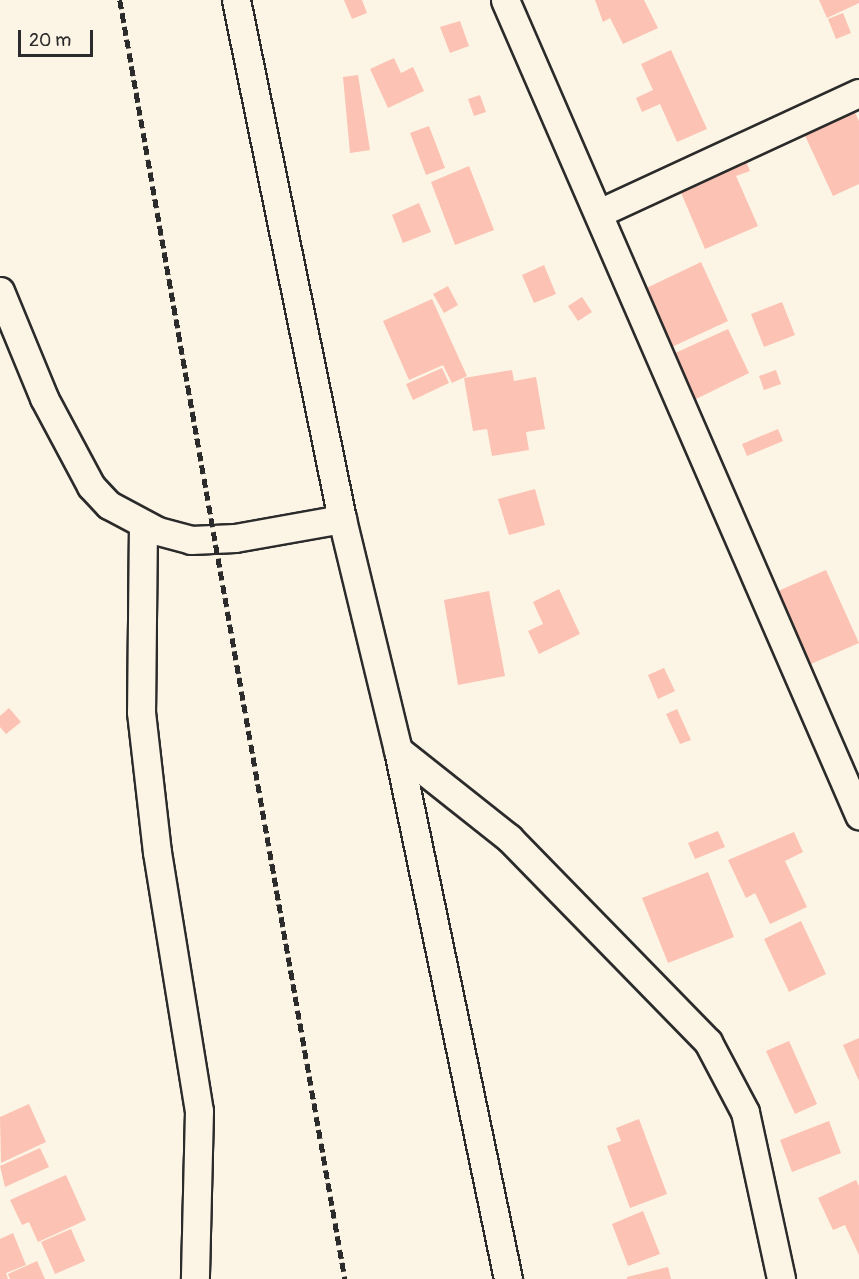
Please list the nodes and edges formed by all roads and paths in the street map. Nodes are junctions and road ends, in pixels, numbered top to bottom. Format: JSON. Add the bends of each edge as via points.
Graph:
{"nodes":[{"id":1,"x":236,"y":0,"type":"edge"},
{"id":2,"x":505,"y":0,"type":"edge"},
{"id":3,"x":859,"y":93,"type":"edge"},
{"id":4,"x":599,"y":213,"type":"junction"},
{"id":5,"x":0,"y":291,"type":"edge"},
{"id":6,"x":342,"y":519,"type":"junction"},
{"id":7,"x":143,"y":524,"type":"junction"},
{"id":8,"x":398,"y":750,"type":"junction"},
{"id":9,"x":859,"y":815,"type":"edge"},
{"id":10,"x":195,"y":1279,"type":"edge"},
{"id":11,"x":508,"y":1279,"type":"edge"},
{"id":12,"x":781,"y":1279,"type":"edge"}],
"edges":[{"from":1,"to":6,"type":"street"},
{"from":2,"to":4,"type":"street"},
{"from":3,"to":4,"type":"street"},
{"from":4,"to":9,"type":"street"},
{"from":5,"to":7,"type":"street","via":[[44,398],[91,486],[109,505]]},
{"from":6,"to":7,"type":"street","via":[[235,538],[191,540]]},
{"from":6,"to":8,"type":"street"},
{"from":7,"to":10,"type":"street","via":[[141,712],[157,852],[199,1111]]},
{"from":8,"to":11,"type":"street"},
{"from":8,"to":12,"type":"street","via":[[509,838],[708,1042],[745,1112]]}]}
